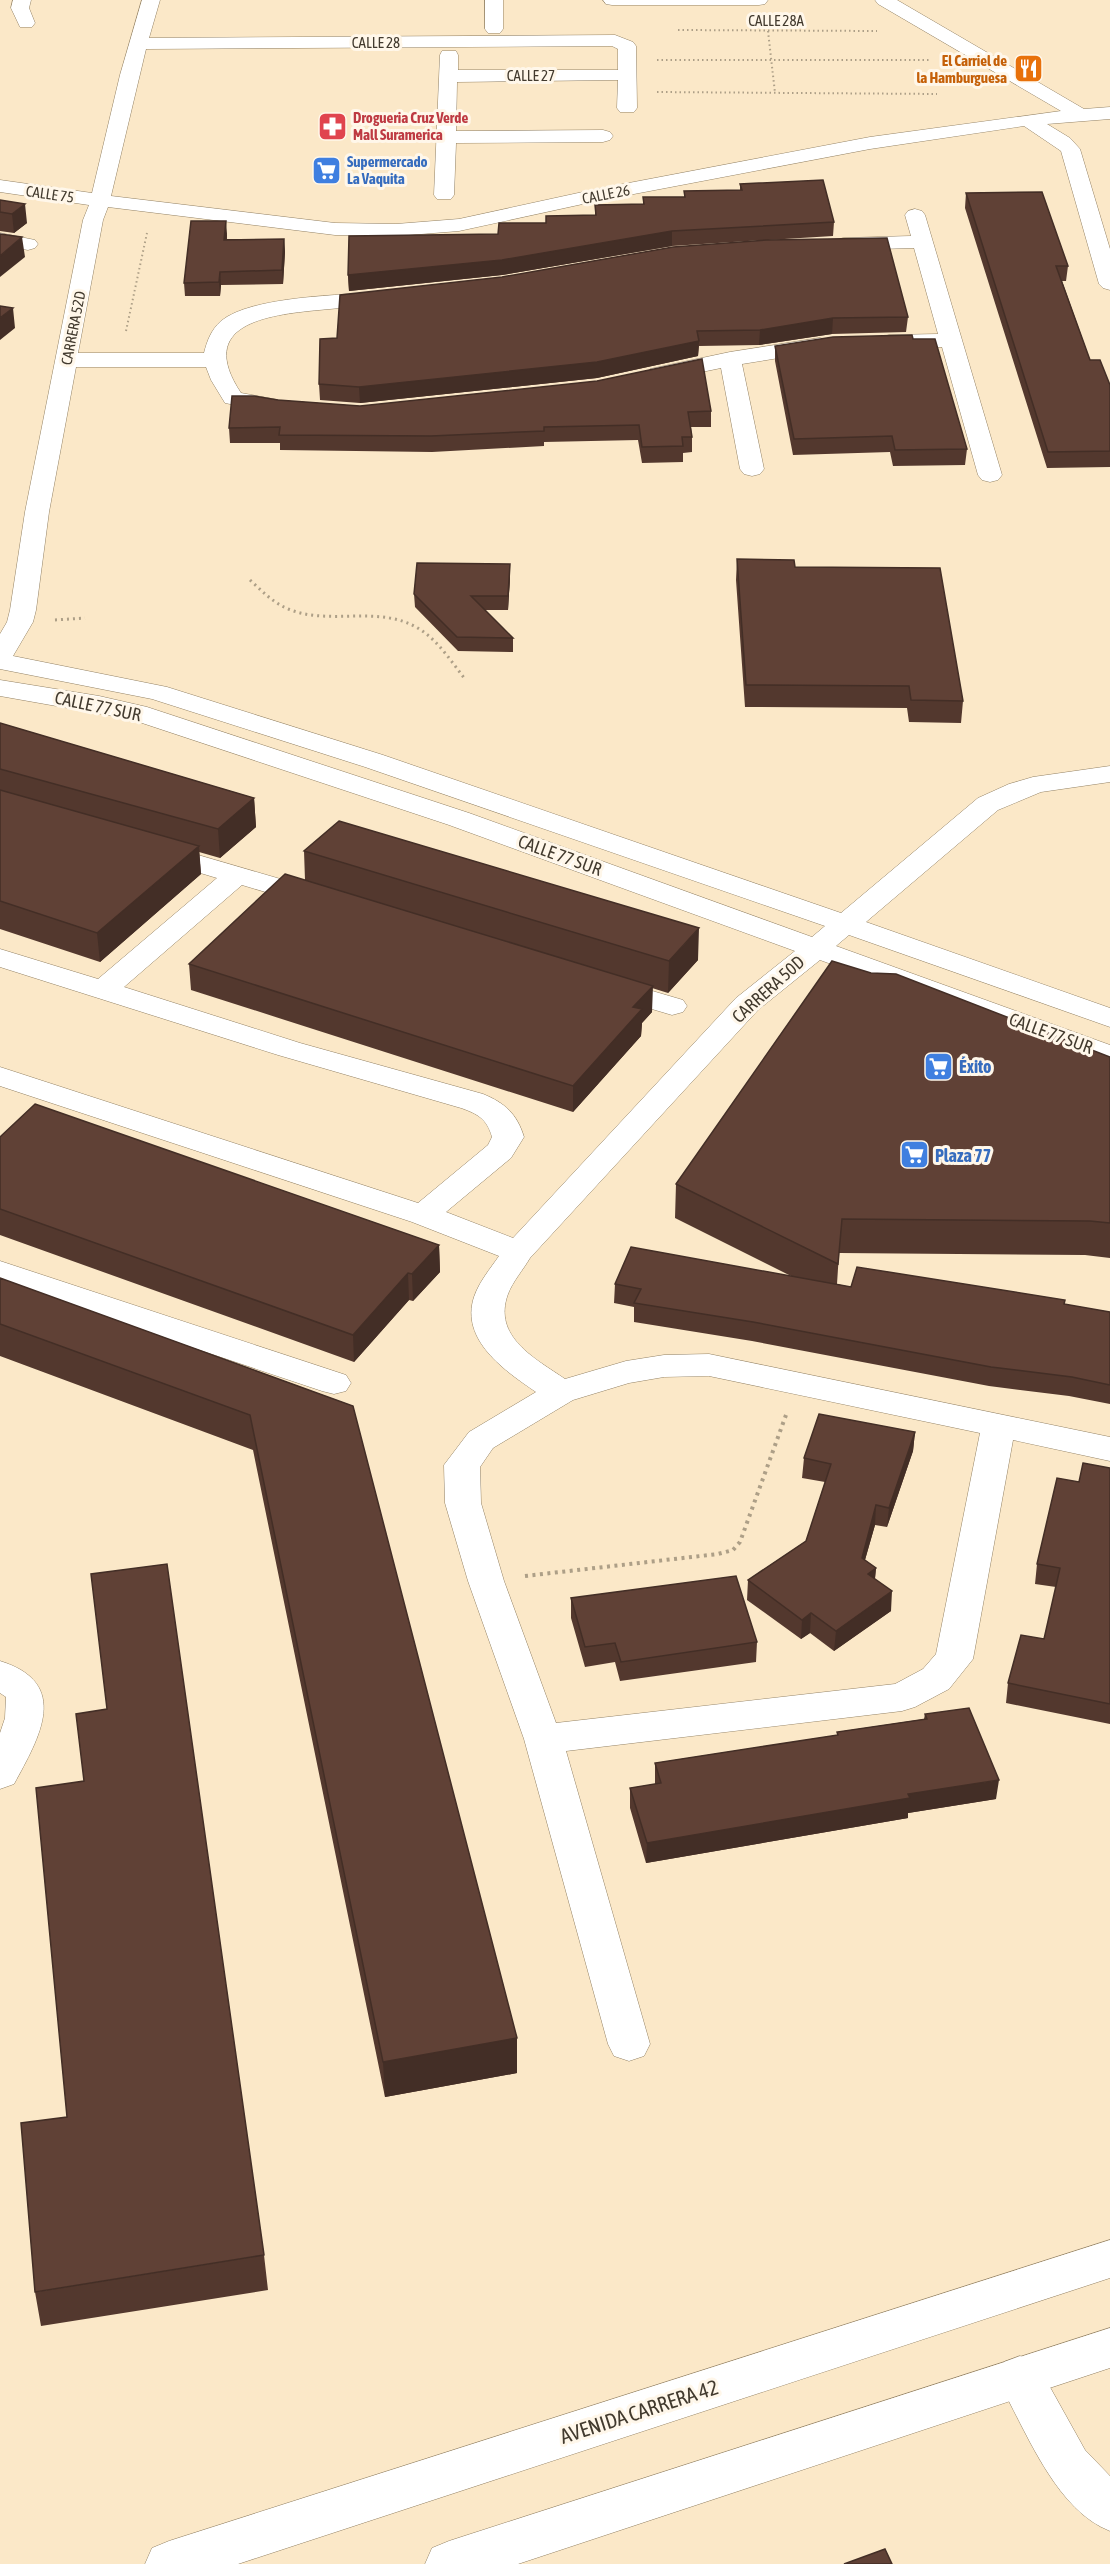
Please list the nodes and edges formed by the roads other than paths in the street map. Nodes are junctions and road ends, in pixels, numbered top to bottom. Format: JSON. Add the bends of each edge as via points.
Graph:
{"nodes":[{"id":1,"x":22,"y":0,"type":"edge"},
{"id":2,"x":151,"y":0,"type":"edge"},
{"id":3,"x":494,"y":0,"type":"edge"},
{"id":4,"x":612,"y":0,"type":"edge"},
{"id":5,"x":759,"y":0,"type":"edge"},
{"id":6,"x":884,"y":0,"type":"edge"},
{"id":7,"x":26,"y":23,"type":"dead end"},
{"id":8,"x":494,"y":29,"type":"dead end"},
{"id":9,"x":614,"y":35,"type":"junction"},
{"id":10,"x":450,"y":42,"type":"junction"},
{"id":11,"x":137,"y":44,"type":"junction"},
{"id":12,"x":614,"y":75,"type":"dead end"},
{"id":13,"x":449,"y":76,"type":"junction"},
{"id":14,"x":626,"y":100,"type":"road end"},
{"id":15,"x":1110,"y":113,"type":"edge"},
{"id":16,"x":1082,"y":116,"type":"junction"},
{"id":17,"x":1027,"y":120,"type":"junction"},
{"id":18,"x":603,"y":136,"type":"dead end"},
{"id":19,"x":446,"y":137,"type":"junction"},
{"id":20,"x":0,"y":186,"type":"edge"},
{"id":21,"x":444,"y":195,"type":"dead end"},
{"id":22,"x":98,"y":202,"type":"junction"},
{"id":23,"x":915,"y":215,"type":"dead end"},
{"id":24,"x":0,"y":240,"type":"edge"},
{"id":25,"x":922,"y":242,"type":"junction"},
{"id":26,"x":28,"y":244,"type":"dead end"},
{"id":27,"x":817,"y":244,"type":"edge"},
{"id":28,"x":1110,"y":284,"type":"edge"},
{"id":29,"x":405,"y":296,"type":"edge"},
{"id":30,"x":951,"y":340,"type":"junction"},
{"id":31,"x":868,"y":342,"type":"edge"},
{"id":32,"x":844,"y":343,"type":"edge"},
{"id":33,"x":69,"y":350,"type":"junction"},
{"id":34,"x":217,"y":350,"type":"junction"},
{"id":35,"x":730,"y":358,"type":"junction"},
{"id":36,"x":641,"y":377,"type":"edge"},
{"id":37,"x":291,"y":407,"type":"edge"},
{"id":38,"x":752,"y":469,"type":"dead end"},
{"id":39,"x":990,"y":475,"type":"dead end"},
{"id":40,"x":0,"y":656,"type":"edge"},
{"id":41,"x":0,"y":661,"type":"edge"},
{"id":42,"x":0,"y":688,"type":"edge"},
{"id":43,"x":1110,"y":774,"type":"edge"},
{"id":44,"x":135,"y":845,"type":"edge"},
{"id":45,"x":238,"y":874,"type":"junction"},
{"id":46,"x":341,"y":906,"type":"edge"},
{"id":47,"x":845,"y":924,"type":"junction"},
{"id":48,"x":814,"y":947,"type":"junction"},
{"id":49,"x":0,"y":958,"type":"edge"},
{"id":50,"x":581,"y":979,"type":"edge"},
{"id":51,"x":103,"y":990,"type":"junction"},
{"id":52,"x":672,"y":1006,"type":"dead end"},
{"id":53,"x":1110,"y":1018,"type":"edge"},
{"id":54,"x":1110,"y":1055,"type":"edge"},
{"id":55,"x":4,"y":1082,"type":"edge"},
{"id":56,"x":423,"y":1215,"type":"junction"},
{"id":57,"x":518,"y":1252,"type":"junction"},
{"id":58,"x":0,"y":1272,"type":"edge"},
{"id":59,"x":334,"y":1383,"type":"dead end"},
{"id":60,"x":561,"y":1392,"type":"junction"},
{"id":61,"x":998,"y":1427,"type":"junction"},
{"id":62,"x":1110,"y":1449,"type":"edge"},
{"id":63,"x":0,"y":1675,"type":"edge"},
{"id":64,"x":543,"y":1739,"type":"junction"},
{"id":65,"x":0,"y":1774,"type":"edge"},
{"id":66,"x":629,"y":2044,"type":"dead end"},
{"id":67,"x":1110,"y":2259,"type":"edge"},
{"id":68,"x":1110,"y":2348,"type":"edge"},
{"id":69,"x":1020,"y":2377,"type":"junction"},
{"id":70,"x":1110,"y":2510,"type":"edge"},
{"id":71,"x":169,"y":2564,"type":"edge"},
{"id":72,"x":449,"y":2564,"type":"edge"}],
"edges":[{"from":1,"to":7,"type":"main road","via":[[20,8]]},
{"from":2,"to":11,"type":"main road","name":"CARRERA 52D"},
{"from":3,"to":8,"type":"main road"},
{"from":4,"to":5,"type":"main road"},
{"from":4,"to":9,"type":"main road"},
{"from":6,"to":16,"type":"main road"},
{"from":9,"to":10,"type":"main road","name":"CALLE 28"},
{"from":9,"to":14,"type":"main road","via":[[627,46]]},
{"from":10,"to":11,"type":"main road","name":"CALLE 28"},
{"from":10,"to":13,"type":"main road"},
{"from":11,"to":22,"type":"main road","name":"CARRERA 52D"},
{"from":12,"to":13,"type":"main road","name":"CALLE 27"},
{"from":13,"to":19,"type":"main road"},
{"from":15,"to":16,"type":"main road","name":"CALLE 26"},
{"from":16,"to":17,"type":"main road","name":"CALLE 26"},
{"from":17,"to":22,"type":"main road","name":"CALLE 26","via":[[870,143],[459,225],[335,229]]},
{"from":17,"to":28,"type":"main road","via":[[1070,149],[1093,201]]},
{"from":18,"to":19,"type":"main road"},
{"from":19,"to":21,"type":"main road"},
{"from":20,"to":22,"type":"main road","name":"CALLE 75"},
{"from":22,"to":33,"type":"main road","name":"CARRERA 52D"},
{"from":23,"to":25,"type":"main road"},
{"from":24,"to":26,"type":"main road"},
{"from":25,"to":27,"type":"main road"},
{"from":25,"to":30,"type":"main road"},
{"from":29,"to":34,"type":"main road","via":[[265,309],[233,321]]},
{"from":30,"to":31,"type":"main road"},
{"from":30,"to":39,"type":"main road"},
{"from":32,"to":35,"type":"main road"},
{"from":33,"to":34,"type":"main road"},
{"from":33,"to":34,"type":"main road","via":[[124,340]]},
{"from":33,"to":40,"type":"main road","name":"CARRERA 52D","via":[[20,622]]},
{"from":34,"to":37,"type":"main road","via":[[219,375],[233,398]]},
{"from":35,"to":36,"type":"main road"},
{"from":35,"to":38,"type":"main road"},
{"from":41,"to":47,"type":"main road","name":"CALLE 77 SUR","via":[[158,693],[386,765]]},
{"from":42,"to":48,"type":"main road","name":"CALLE 77 SUR","via":[[138,713],[459,819]]},
{"from":43,"to":47,"type":"main road","name":"CARRERA 50D","via":[[1041,781],[997,798]]},
{"from":44,"to":45,"type":"main road"},
{"from":45,"to":46,"type":"main road"},
{"from":45,"to":51,"type":"main road"},
{"from":47,"to":48,"type":"main road","name":"CARRERA 50D"},
{"from":47,"to":53,"type":"main road","name":"CALLE 77 SUR"},
{"from":48,"to":54,"type":"main road","name":"CALLE 77 SUR"},
{"from":48,"to":57,"type":"main road","name":"CARRERA 50D","via":[[747,1004]]},
{"from":49,"to":51,"type":"main road"},
{"from":50,"to":52,"type":"main road"},
{"from":51,"to":56,"type":"main road","via":[[492,1109],[504,1122],[508,1137],[500,1150]]},
{"from":55,"to":56,"type":"main road"},
{"from":56,"to":57,"type":"main road"},
{"from":57,"to":60,"type":"main road","name":"CARRERA 50D","via":[[490,1297],[487,1323],[503,1350]]},
{"from":58,"to":59,"type":"main road"},
{"from":60,"to":61,"type":"main road","via":[[626,1372],[709,1365]]},
{"from":60,"to":64,"type":"main road","via":[[481,1440],[462,1465],[463,1503],[486,1581]]},
{"from":61,"to":62,"type":"main road"},
{"from":61,"to":64,"type":"main road","via":[[954,1659],[936,1679],[902,1697]]},
{"from":63,"to":65,"type":"main road","via":[[21,1688],[27,1702],[25,1718]]},
{"from":64,"to":66,"type":"main road"},
{"from":67,"to":71,"type":"main road","name":"AVENIDA CARRERA 42"},
{"from":68,"to":69,"type":"main road"},
{"from":69,"to":70,"type":"main road","via":[[1068,2465]]},
{"from":69,"to":72,"type":"main road"}]}
